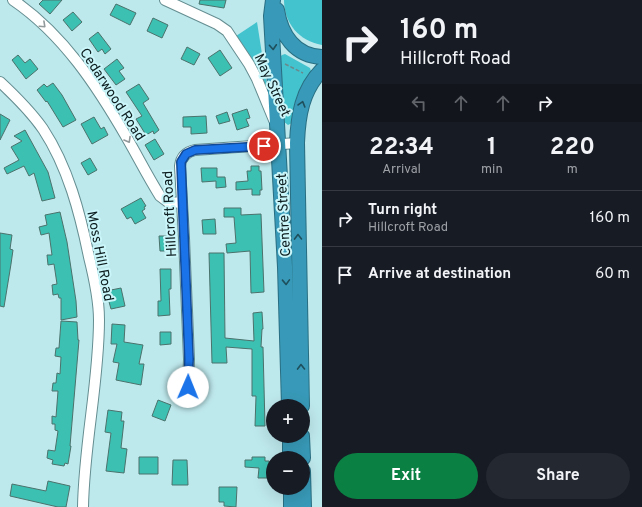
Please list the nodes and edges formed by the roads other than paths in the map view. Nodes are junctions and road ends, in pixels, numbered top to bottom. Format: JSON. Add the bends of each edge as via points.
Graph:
{"nodes":[{"id":1,"x":13,"y":0,"type":"edge"},
{"id":2,"x":165,"y":0,"type":"edge"},
{"id":3,"x":272,"y":2,"type":"edge"},
{"id":4,"x":322,"y":57,"type":"edge"},
{"id":5,"x":322,"y":70,"type":"edge"},
{"id":6,"x":0,"y":82,"type":"edge"},
{"id":7,"x":0,"y":92,"type":"edge"},
{"id":8,"x":13,"y":94,"type":"junction"},
{"id":9,"x":277,"y":128,"type":"junction"},
{"id":10,"x":297,"y":143,"type":"junction"},
{"id":11,"x":279,"y":145,"type":"junction"},
{"id":12,"x":182,"y":203,"type":"junction"},
{"id":13,"x":188,"y":387,"type":"dead end"},
{"id":14,"x":289,"y":399,"type":"edge"},
{"id":15,"x":302,"y":399,"type":"edge"},
{"id":16,"x":291,"y":495,"type":"edge"},
{"id":17,"x":304,"y":495,"type":"edge"},
{"id":18,"x":84,"y":507,"type":"edge"},
{"id":19,"x":291,"y":507,"type":"edge"},
{"id":20,"x":304,"y":507,"type":"edge"}],
"edges":[{"from":1,"to":12,"type":"street","name":"Cedarwood Road","one_way":true,"via":[[41,22],[81,67],[119,124],[161,197],[168,202]]},
{"from":2,"to":9,"type":"street","name":"May Street","via":[[224,28],[247,59]]},
{"from":3,"to":4,"type":"highway","name":"Centre Street","via":[[280,26],[289,42],[303,53]]},
{"from":3,"to":9,"type":"highway","name":"Centre Street","one_way":true},
{"from":10,"to":5,"type":"highway","name":"Centre Street","one_way":true,"via":[[299,117],[304,98]]},
{"from":6,"to":8,"type":"street","name":"Moss Hill Road"},
{"from":7,"to":8,"type":"street"},
{"from":8,"to":18,"type":"street","name":"Moss Hill Road","via":[[42,128],[63,168],[85,234],[95,285],[99,319]]},
{"from":9,"to":11,"type":"highway","name":"Centre Street"},
{"from":10,"to":11,"type":"street","name":"Hillcroft Road"},
{"from":15,"to":10,"type":"highway","name":"Centre Street","one_way":true},
{"from":11,"to":12,"type":"street","name":"Hillcroft Road","via":[[195,150],[188,153],[180,165]]},
{"from":11,"to":14,"type":"highway","name":"Centre Street","one_way":true},
{"from":12,"to":13,"type":"street","name":"Hillcroft Road"},
{"from":16,"to":19,"type":"highway"},
{"from":17,"to":20,"type":"highway"}]}
